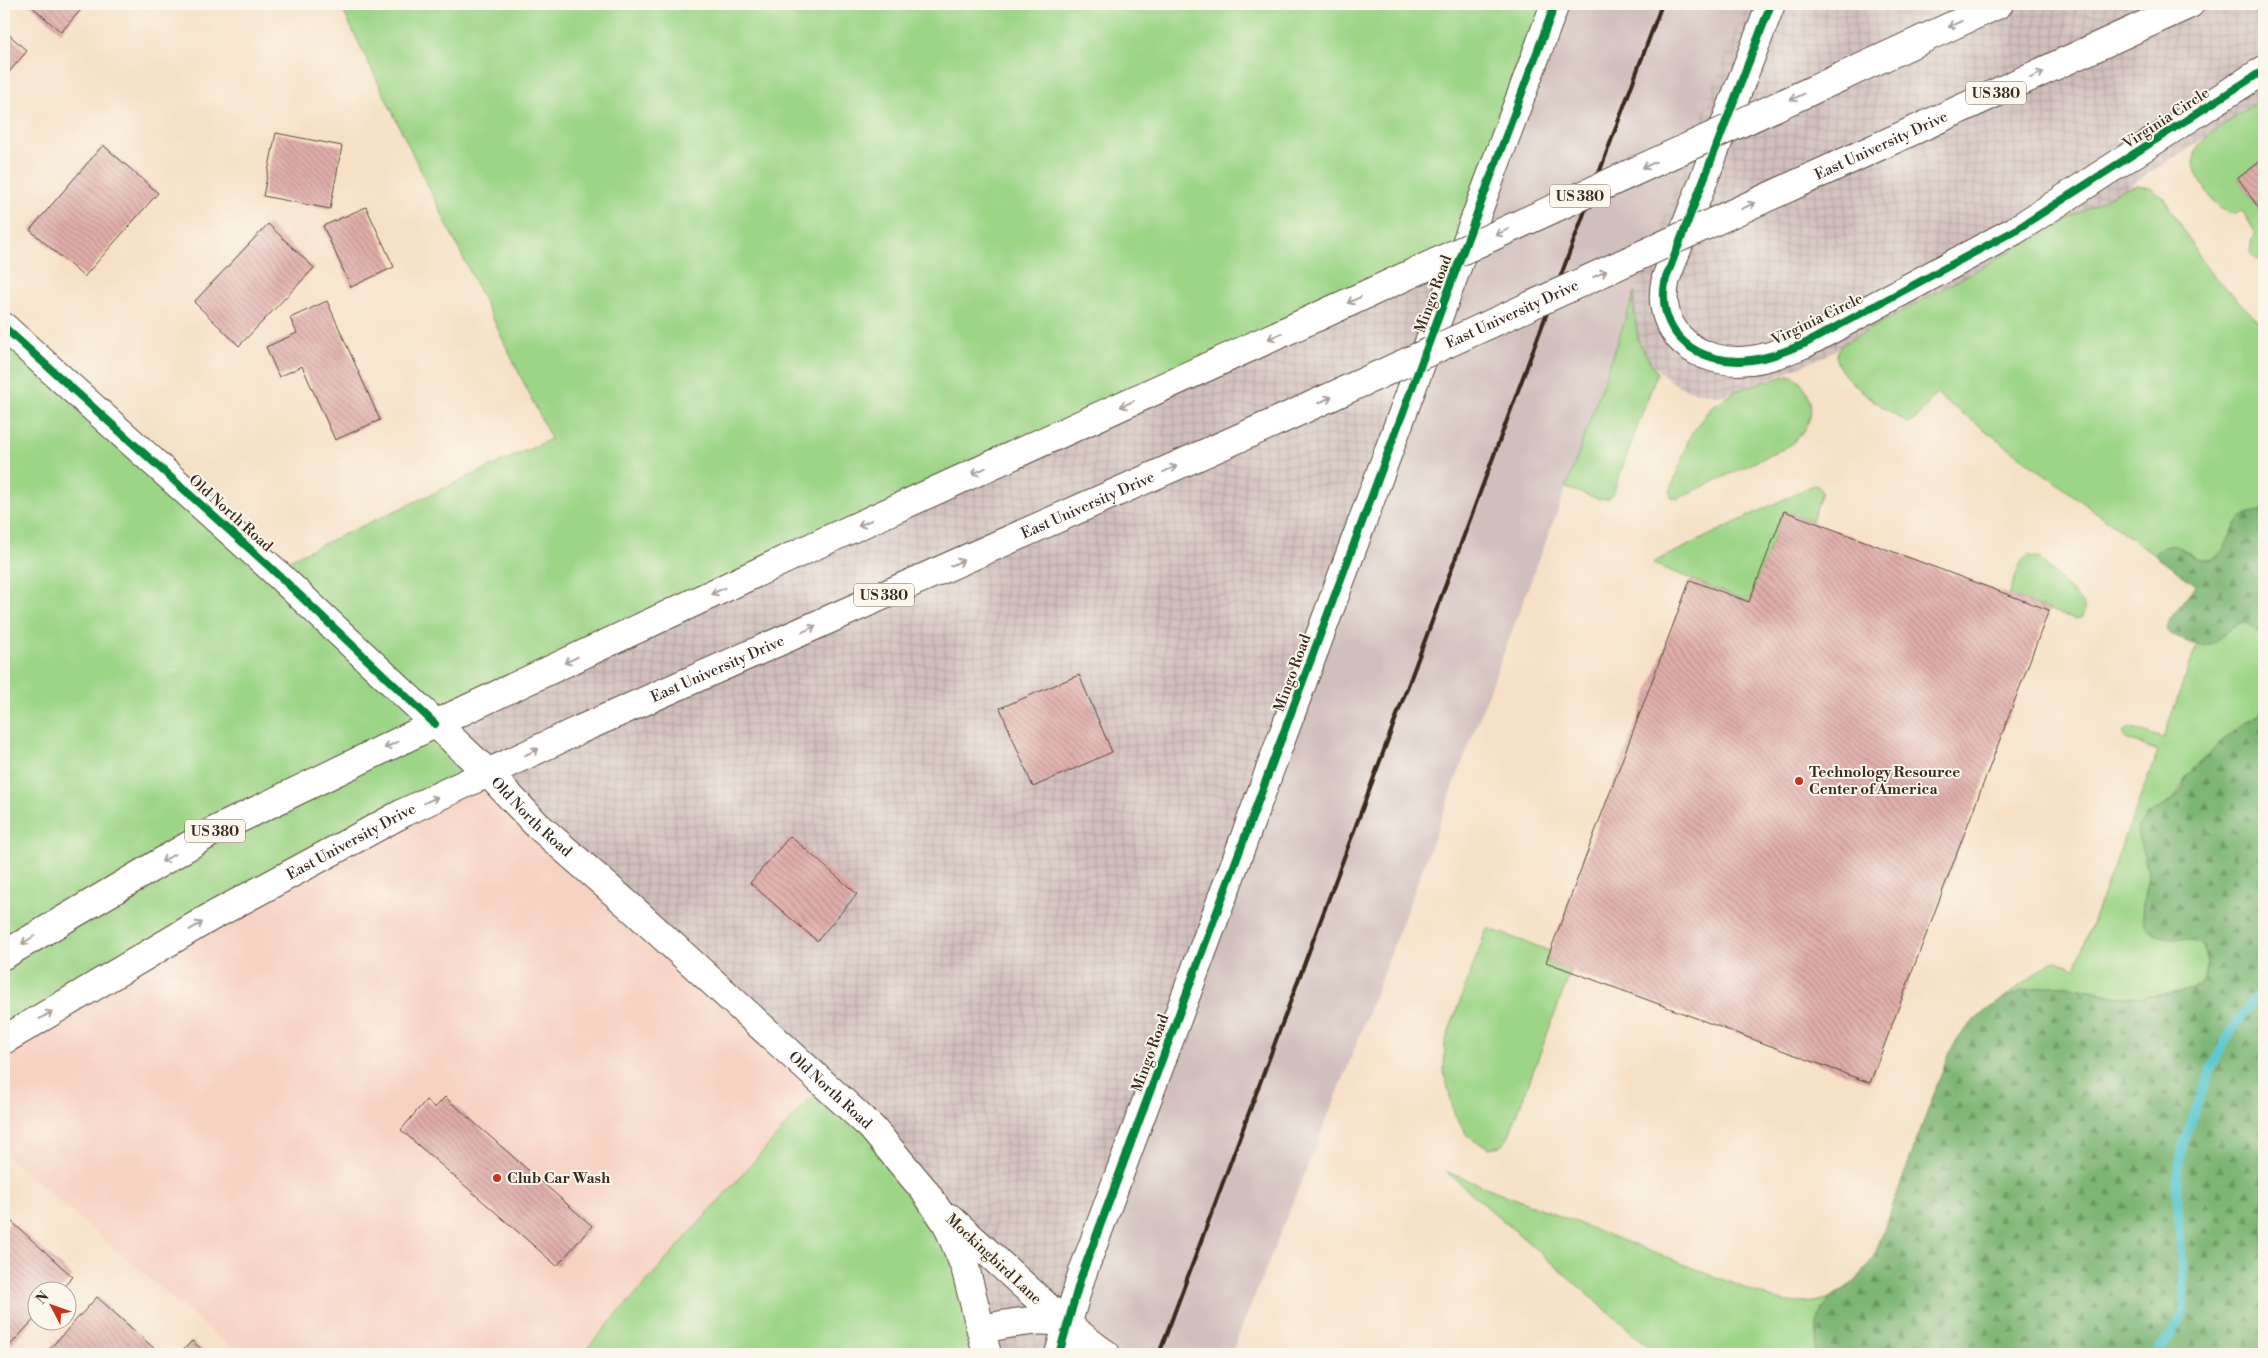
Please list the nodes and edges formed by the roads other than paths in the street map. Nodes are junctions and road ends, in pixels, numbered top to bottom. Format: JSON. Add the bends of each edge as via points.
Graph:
{"nodes":[{"id":1,"x":1555,"y":4,"type":"edge"},
{"id":2,"x":1771,"y":4,"type":"edge"},
{"id":3,"x":1999,"y":4,"type":"edge"},
{"id":4,"x":2190,"y":4,"type":"edge"},
{"id":5,"x":2264,"y":70,"type":"edge"},
{"id":6,"x":4,"y":328,"type":"edge"},
{"id":7,"x":435,"y":724,"type":"junction"},
{"id":8,"x":488,"y":773,"type":"junction"},
{"id":9,"x":4,"y":955,"type":"edge"},
{"id":10,"x":4,"y":1040,"type":"edge"},
{"id":11,"x":924,"y":1190,"type":"junction"},
{"id":12,"x":1066,"y":1326,"type":"junction"},
{"id":13,"x":984,"y":1342,"type":"edge"},
{"id":14,"x":1058,"y":1354,"type":"edge"},
{"id":15,"x":1106,"y":1354,"type":"edge"}],
"edges":[{"from":1,"to":12,"type":"main road","name":"Mingo Road","via":[[1081,1277]]},
{"from":2,"to":5,"type":"main road","name":"Virginia Circle","via":[[1662,292],[1667,320],[1674,332],[1691,347],[1725,360],[1751,360],[1806,343],[1974,255]]},
{"from":3,"to":7,"type":"main road","number":"US 380","one_way":true,"bridge":true,"via":[[816,545]]},
{"from":8,"to":4,"type":"main road","name":"East University Drive","number":"US 380","one_way":true,"bridge":true,"via":[[1280,420]]},
{"from":6,"to":7,"type":"main road","name":"Old North Road","via":[[271,568]]},
{"from":7,"to":8,"type":"main road","name":"Old North Road"},
{"from":7,"to":9,"type":"main road","number":"US 380","one_way":true,"via":[[212,832]]},
{"from":10,"to":8,"type":"main road","name":"East University Drive","number":"US 380","one_way":true,"via":[[218,914],[388,820]]},
{"from":8,"to":11,"type":"main road","name":"Old North Road","via":[[536,824],[872,1128]]},
{"from":11,"to":12,"type":"main road","name":"Mockingbird Lane","via":[[971,1240]]},
{"from":11,"to":13,"type":"main road","name":"Old North Road","via":[[956,1244]]},
{"from":12,"to":13,"type":"main road","name":"Mockingbird Lane","via":[[1024,1322]]},
{"from":12,"to":14,"type":"main road","name":"Mingo Road"},
{"from":12,"to":15,"type":"main road","name":"Mockingbird Lane"}]}
